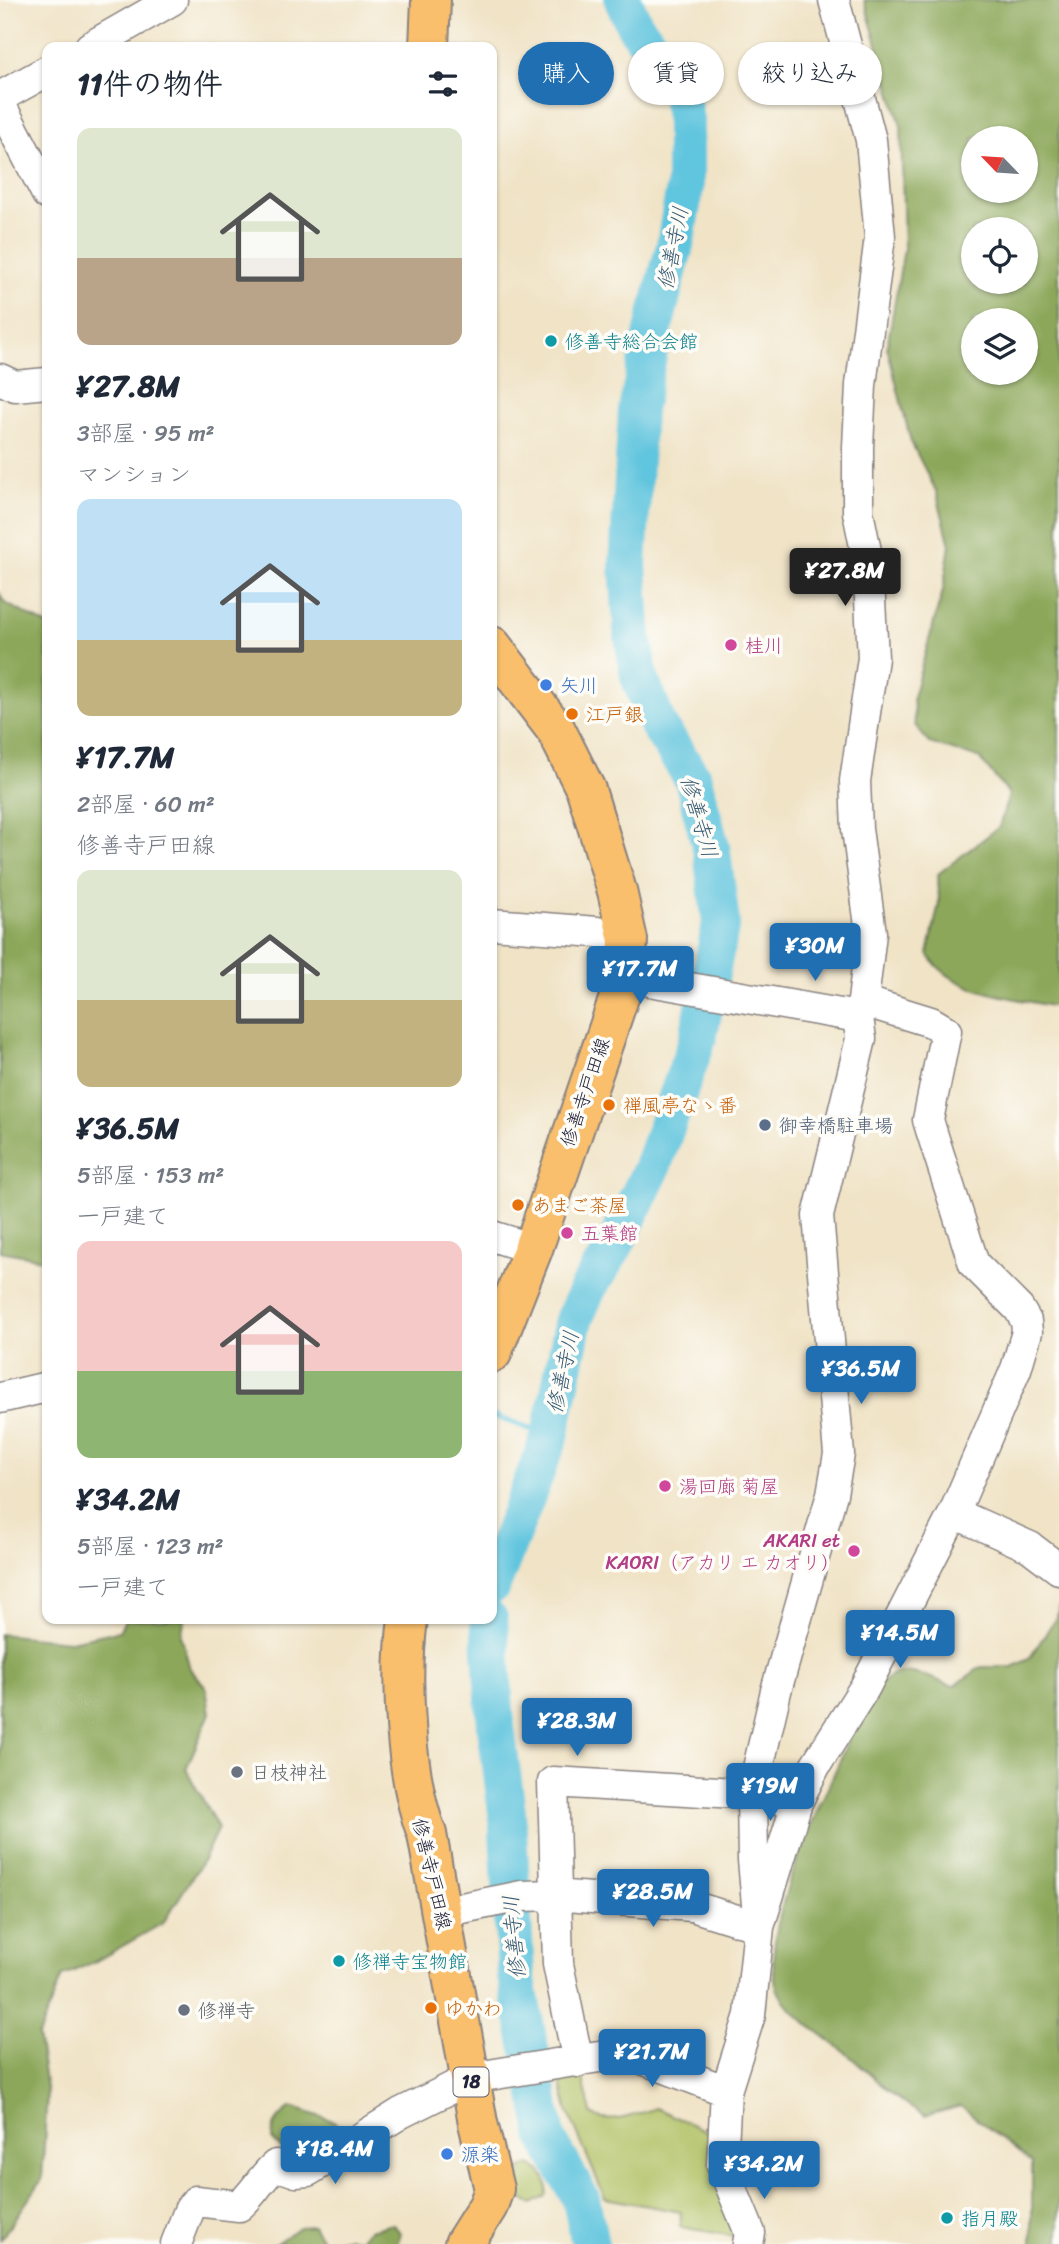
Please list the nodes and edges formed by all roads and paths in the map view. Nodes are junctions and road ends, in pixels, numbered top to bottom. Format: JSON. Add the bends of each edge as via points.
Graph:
{"nodes":[{"id":1,"x":172,"y":0,"type":"edge"},
{"id":2,"x":431,"y":0,"type":"edge"},
{"id":3,"x":834,"y":0,"type":"edge"},
{"id":4,"x":125,"y":38,"type":"edge"},
{"id":5,"x":429,"y":42,"type":"edge"},
{"id":6,"x":42,"y":74,"type":"edge"},
{"id":7,"x":0,"y":97,"type":"edge"},
{"id":8,"x":0,"y":104,"type":"edge"},
{"id":9,"x":42,"y":184,"type":"edge"},
{"id":10,"x":0,"y":379,"type":"edge"},
{"id":11,"x":42,"y":383,"type":"edge"},
{"id":12,"x":497,"y":653,"type":"edge"},
{"id":13,"x":497,"y":924,"type":"edge"},
{"id":14,"x":628,"y":940,"type":"junction"},
{"id":15,"x":644,"y":981,"type":"junction"},
{"id":16,"x":860,"y":1009,"type":"junction"},
{"id":17,"x":497,"y":1238,"type":"edge"},
{"id":18,"x":533,"y":1249,"type":"junction"},
{"id":19,"x":497,"y":1340,"type":"edge"},
{"id":20,"x":42,"y":1388,"type":"edge"},
{"id":21,"x":0,"y":1398,"type":"edge"},
{"id":22,"x":954,"y":1513,"type":"junction"},
{"id":23,"x":1059,"y":1569,"type":"edge"},
{"id":24,"x":408,"y":1624,"type":"edge"},
{"id":25,"x":752,"y":1794,"type":"junction"},
{"id":26,"x":797,"y":1802,"type":"junction"},
{"id":27,"x":554,"y":1895,"type":"junction"},
{"id":28,"x":458,"y":1909,"type":"junction"},
{"id":29,"x":759,"y":1927,"type":"junction"},
{"id":30,"x":578,"y":2062,"type":"junction"},
{"id":31,"x":483,"y":2077,"type":"junction"},
{"id":32,"x":726,"y":2091,"type":"junction"},
{"id":33,"x":176,"y":2244,"type":"edge"},
{"id":34,"x":464,"y":2244,"type":"edge"},
{"id":35,"x":748,"y":2244,"type":"edge"}],
"edges":[{"from":1,"to":4,"type":"street"},
{"from":2,"to":5,"type":"main road"},
{"from":3,"to":16,"type":"street","via":[[871,140],[880,237],[858,447],[859,512],[868,561],[873,658],[855,781],[871,933]]},
{"from":6,"to":7,"type":"street"},
{"from":8,"to":9,"type":"street"},
{"from":10,"to":11,"type":"street","via":[[15,386]]},
{"from":12,"to":14,"type":"main road","name":"修善寺戸田線","via":[[556,730],[586,790]]},
{"from":13,"to":14,"type":"street","via":[[597,932]]},
{"from":14,"to":15,"type":"main road","name":"修善寺戸田線"},
{"from":15,"to":16,"type":"street","via":[[762,1002]]},
{"from":15,"to":18,"type":"main road","name":"修善寺戸田線"},
{"from":16,"to":22,"type":"street","via":[[931,1022],[946,1031],[928,1120],[974,1265],[1026,1321],[1016,1368]]},
{"from":16,"to":25,"type":"street","via":[[861,1039],[818,1216],[839,1454]]},
{"from":17,"to":18,"type":"street"},
{"from":18,"to":19,"type":"main road","name":"修善寺戸田線"},
{"from":20,"to":21,"type":"street"},
{"from":22,"to":23,"type":"street","via":[[1030,1548]]},
{"from":22,"to":26,"type":"street","via":[[865,1688]]},
{"from":24,"to":28,"type":"main road","name":"修善寺戸田線","number":"18","via":[[405,1697],[416,1806]]},
{"from":25,"to":26,"type":"street"},
{"from":25,"to":27,"type":"street","via":[[553,1782]]},
{"from":25,"to":29,"type":"street"},
{"from":26,"to":29,"type":"street"},
{"from":27,"to":28,"type":"street","via":[[522,1896]]},
{"from":27,"to":29,"type":"street","via":[[692,1906]]},
{"from":27,"to":30,"type":"street","via":[[558,1964]]},
{"from":28,"to":31,"type":"main road","name":"修善寺戸田線","number":"18"},
{"from":29,"to":32,"type":"street","via":[[750,2015]]},
{"from":30,"to":31,"type":"street"},
{"from":30,"to":32,"type":"street","via":[[605,2056],[640,2058]]},
{"from":31,"to":33,"type":"street","via":[[401,2113],[309,2171],[276,2165],[239,2206],[196,2201]]},
{"from":31,"to":34,"type":"main road","name":"修善寺戸田線","number":"18","via":[[494,2189]]},
{"from":32,"to":35,"type":"street","via":[[722,2165],[750,2234]]}]}
